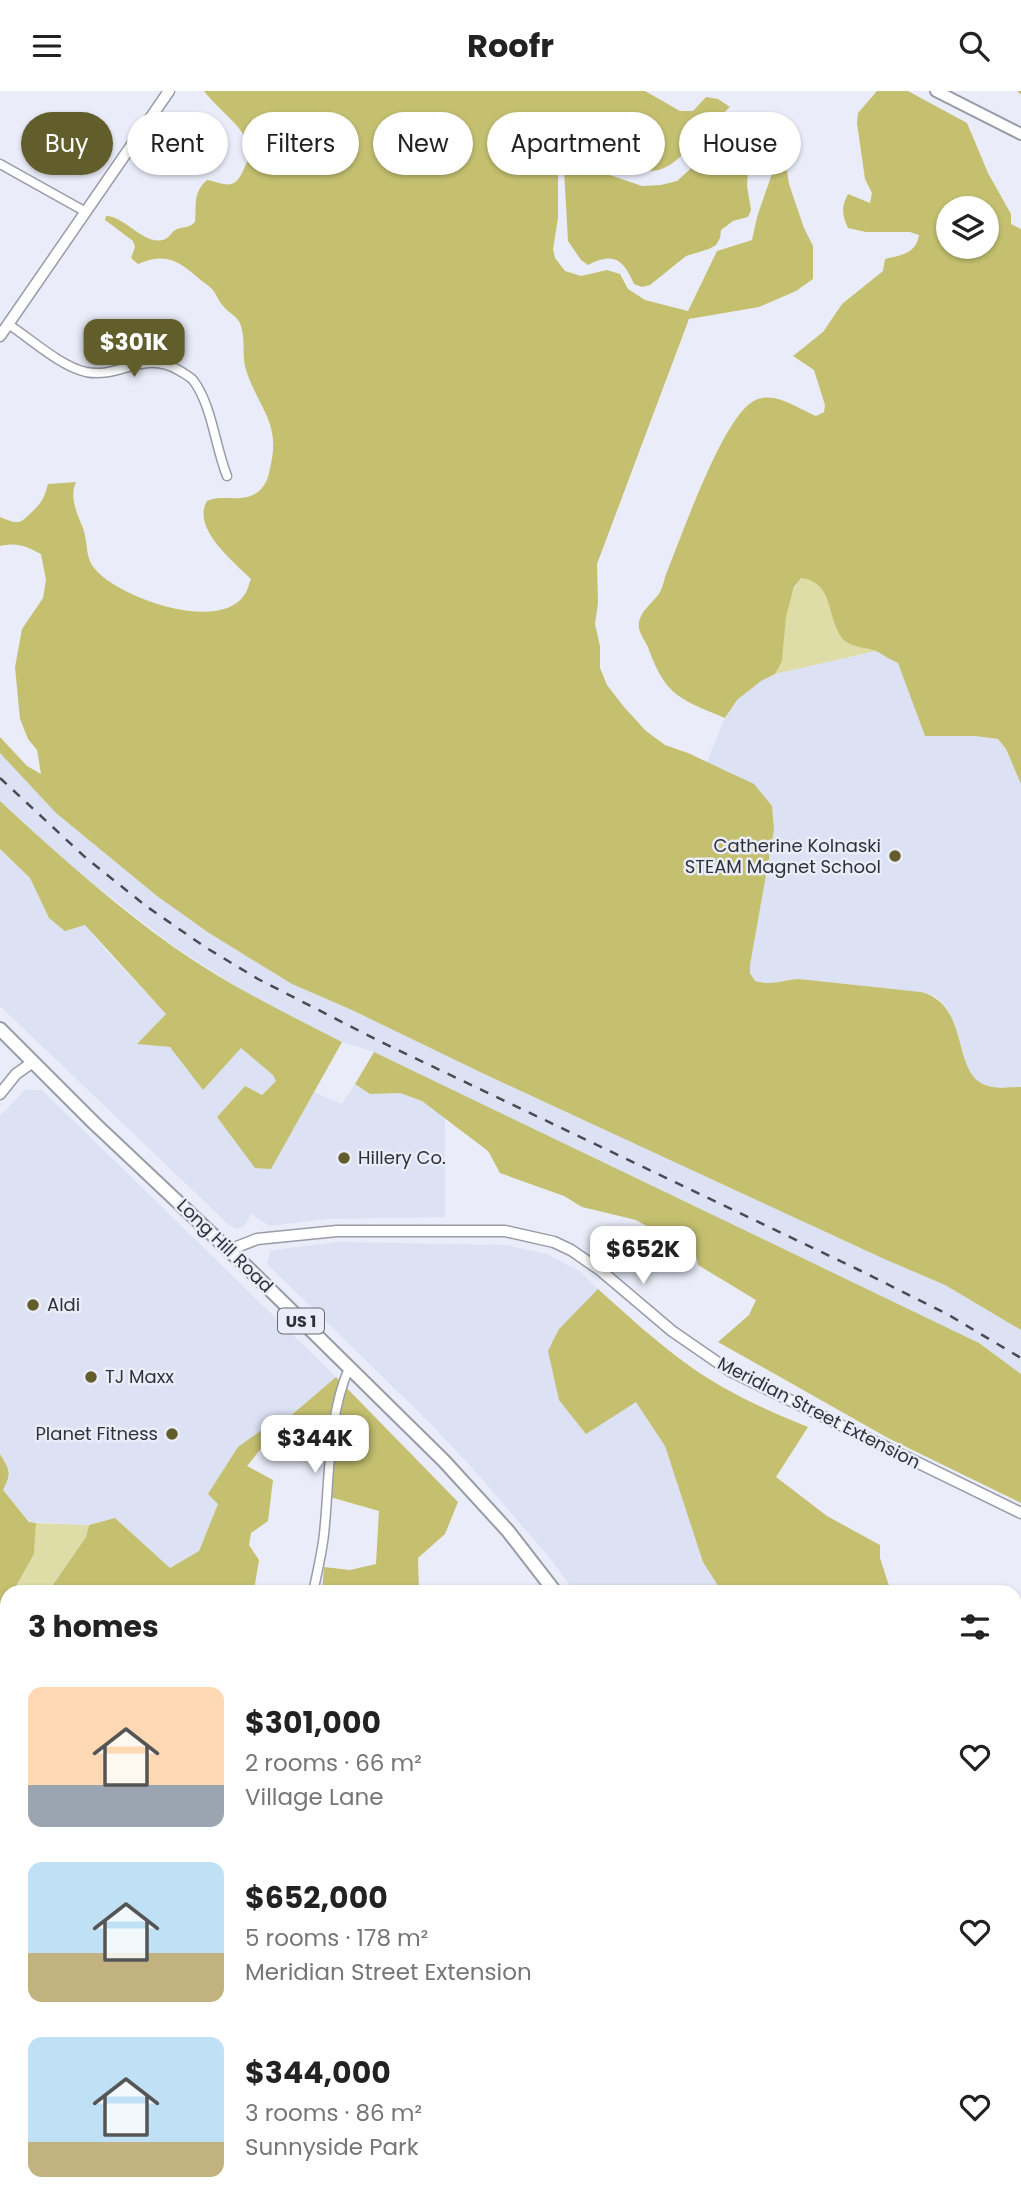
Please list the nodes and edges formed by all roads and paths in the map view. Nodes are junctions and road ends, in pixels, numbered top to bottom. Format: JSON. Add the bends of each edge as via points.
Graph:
{"nodes":[{"id":1,"x":169,"y":91,"type":"edge"},
{"id":2,"x":936,"y":91,"type":"edge"},
{"id":3,"x":1021,"y":134,"type":"edge"},
{"id":4,"x":0,"y":164,"type":"edge"},
{"id":5,"x":86,"y":212,"type":"junction"},
{"id":6,"x":8,"y":324,"type":"junction"},
{"id":7,"x":0,"y":336,"type":"edge"},
{"id":8,"x":227,"y":476,"type":"dead end"},
{"id":9,"x":0,"y":1029,"type":"edge"},
{"id":10,"x":33,"y":1062,"type":"junction"},
{"id":11,"x":0,"y":1094,"type":"edge"},
{"id":12,"x":229,"y":1250,"type":"junction"},
{"id":13,"x":349,"y":1368,"type":"junction"},
{"id":14,"x":1021,"y":1513,"type":"edge"},
{"id":15,"x":315,"y":1585,"type":"edge"},
{"id":16,"x":550,"y":1585,"type":"edge"}],
"edges":[{"from":1,"to":5,"type":"street"},
{"from":2,"to":3,"type":"main road"},
{"from":4,"to":5,"type":"street"},
{"from":5,"to":6,"type":"street"},
{"from":6,"to":7,"type":"street"},
{"from":6,"to":8,"type":"street","via":[[63,362],[87,372],[156,362],[191,377],[203,396]]},
{"from":9,"to":10,"type":"main road","name":"Long Hill Road","number":"US 1"},
{"from":10,"to":11,"type":"street"},
{"from":10,"to":12,"type":"main road","name":"Long Hill Road","number":"US 1"},
{"from":12,"to":13,"type":"main road","name":"Long Hill Road","number":"US 1"},
{"from":12,"to":14,"type":"street","name":"Meridian Street Extension","via":[[257,1239],[337,1231],[505,1231],[554,1243],[600,1270],[730,1371]]},
{"from":13,"to":15,"type":"street","via":[[339,1390]]},
{"from":13,"to":16,"type":"main road","name":"Long Hill Road","number":"US 1","via":[[444,1461]]}]}
